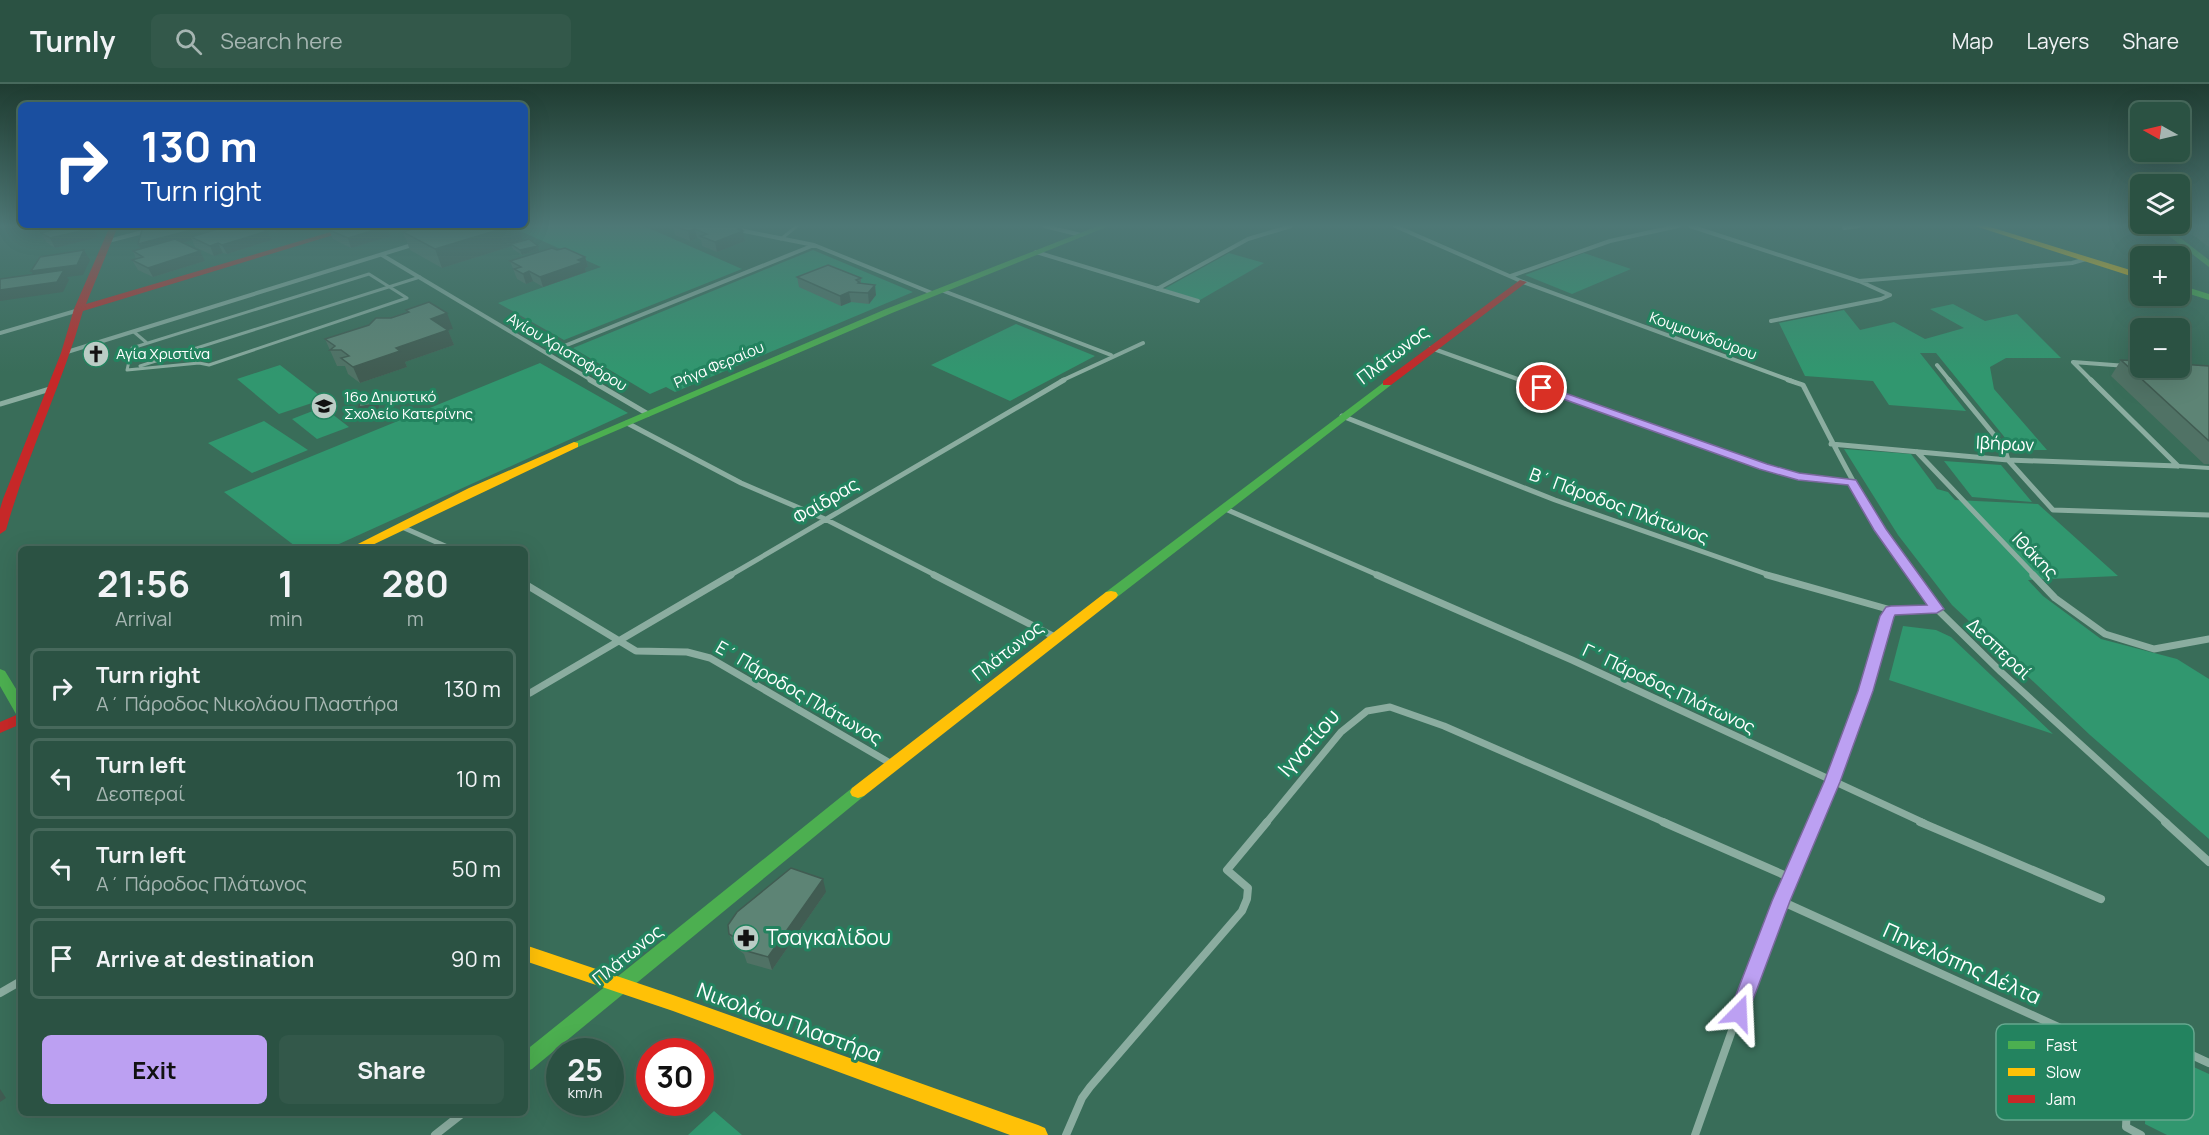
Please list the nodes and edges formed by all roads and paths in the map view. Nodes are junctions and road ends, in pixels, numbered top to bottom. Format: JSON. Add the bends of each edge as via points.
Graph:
{"nodes":[{"id":1,"x":93,"y":275,"type":"edge"},
{"id":2,"x":191,"y":275,"type":"edge"},
{"id":3,"x":317,"y":275,"type":"edge"},
{"id":4,"x":366,"y":275,"type":"edge"},
{"id":5,"x":371,"y":275,"type":"edge"},
{"id":6,"x":417,"y":275,"type":"edge"},
{"id":7,"x":739,"y":275,"type":"edge"},
{"id":8,"x":894,"y":275,"type":"edge"},
{"id":9,"x":977,"y":275,"type":"edge"},
{"id":10,"x":1111,"y":275,"type":"edge"},
{"id":11,"x":1182,"y":275,"type":"edge"},
{"id":12,"x":1508,"y":275,"type":"edge"},
{"id":13,"x":1527,"y":275,"type":"edge"},
{"id":14,"x":1841,"y":275,"type":"edge"},
{"id":15,"x":1929,"y":275,"type":"edge"},
{"id":16,"x":420,"y":277,"type":"junction"},
{"id":17,"x":1517,"y":279,"type":"junction"},
{"id":18,"x":1859,"y":281,"type":"junction"},
{"id":19,"x":389,"y":287,"type":"junction"},
{"id":20,"x":1157,"y":289,"type":"junction"},
{"id":21,"x":937,"y":291,"type":"junction"},
{"id":22,"x":2190,"y":291,"type":"edge"},
{"id":23,"x":2209,"y":297,"type":"edge"},
{"id":24,"x":1198,"y":301,"type":"dead end"},
{"id":25,"x":79,"y":309,"type":"junction"},
{"id":26,"x":1771,"y":321,"type":"dead end"},
{"id":27,"x":134,"y":332,"type":"junction"},
{"id":28,"x":0,"y":333,"type":"edge"},
{"id":29,"x":147,"y":343,"type":"junction"},
{"id":30,"x":1143,"y":343,"type":"dead end"},
{"id":31,"x":1431,"y":348,"type":"junction"},
{"id":32,"x":66,"y":352,"type":"junction"},
{"id":33,"x":187,"y":352,"type":"junction"},
{"id":34,"x":547,"y":353,"type":"junction"},
{"id":35,"x":1111,"y":356,"type":"junction"},
{"id":36,"x":199,"y":363,"type":"junction"},
{"id":37,"x":1937,"y":365,"type":"dead end"},
{"id":38,"x":2130,"y":366,"type":"edge"},
{"id":39,"x":128,"y":370,"type":"junction"},
{"id":40,"x":1803,"y":386,"type":"joint"},
{"id":41,"x":50,"y":389,"type":"junction"},
{"id":42,"x":0,"y":404,"type":"edge"},
{"id":43,"x":648,"y":414,"type":"junction"},
{"id":44,"x":1342,"y":416,"type":"junction"},
{"id":45,"x":627,"y":423,"type":"junction"},
{"id":46,"x":1831,"y":444,"type":"junction"},
{"id":47,"x":1917,"y":452,"type":"junction"},
{"id":48,"x":2008,"y":460,"type":"junction"},
{"id":49,"x":2178,"y":466,"type":"junction"},
{"id":50,"x":2209,"y":468,"type":"edge"},
{"id":51,"x":1852,"y":482,"type":"junction"},
{"id":52,"x":1222,"y":508,"type":"junction"},
{"id":53,"x":2209,"y":515,"type":"edge"},
{"id":54,"x":825,"y":519,"type":"junction"},
{"id":55,"x":398,"y":526,"type":"junction"},
{"id":56,"x":0,"y":530,"type":"edge"},
{"id":57,"x":360,"y":546,"type":"edge"},
{"id":58,"x":445,"y":546,"type":"edge"},
{"id":59,"x":528,"y":586,"type":"edge"},
{"id":60,"x":1937,"y":609,"type":"junction"},
{"id":61,"x":1891,"y":610,"type":"junction"},
{"id":62,"x":1056,"y":637,"type":"junction"},
{"id":63,"x":2209,"y":639,"type":"edge"},
{"id":64,"x":620,"y":642,"type":"junction"},
{"id":65,"x":0,"y":674,"type":"edge"},
{"id":66,"x":530,"y":693,"type":"dead end"},
{"id":67,"x":18,"y":705,"type":"edge"},
{"id":68,"x":18,"y":719,"type":"edge"},
{"id":69,"x":0,"y":728,"type":"edge"},
{"id":70,"x":892,"y":764,"type":"junction"},
{"id":71,"x":1832,"y":782,"type":"junction"},
{"id":72,"x":2209,"y":862,"type":"edge"},
{"id":73,"x":1791,"y":878,"type":"junction"},
{"id":74,"x":2101,"y":899,"type":"dead end"},
{"id":75,"x":1781,"y":901,"type":"junction"},
{"id":76,"x":528,"y":954,"type":"edge"},
{"id":77,"x":18,"y":983,"type":"edge"},
{"id":78,"x":619,"y":985,"type":"junction"},
{"id":79,"x":0,"y":993,"type":"edge"},
{"id":80,"x":2052,"y":1024,"type":"edge"},
{"id":81,"x":2194,"y":1056,"type":"edge"},
{"id":82,"x":528,"y":1061,"type":"edge"},
{"id":83,"x":2209,"y":1063,"type":"edge"},
{"id":84,"x":459,"y":1116,"type":"edge"},
{"id":85,"x":2126,"y":1120,"type":"edge"},
{"id":86,"x":435,"y":1135,"type":"edge"},
{"id":87,"x":1038,"y":1135,"type":"edge"},
{"id":88,"x":1066,"y":1135,"type":"edge"},
{"id":89,"x":1695,"y":1135,"type":"edge"},
{"id":90,"x":2140,"y":1135,"type":"edge"}],
"edges":[{"from":1,"to":25,"type":"street"},
{"from":2,"to":25,"type":"street"},
{"from":3,"to":27,"type":"street"},
{"from":4,"to":29,"type":"lane"},
{"from":5,"to":19,"type":"lane"},
{"from":6,"to":16,"type":"street","name":"Αγίου Χριστοφόρου"},
{"from":7,"to":34,"type":"street"},
{"from":8,"to":21,"type":"street"},
{"from":9,"to":21,"type":"street","name":"Ρήγα Φεραίου"},
{"from":10,"to":20,"type":"street"},
{"from":11,"to":20,"type":"street"},
{"from":12,"to":17,"type":"street","name":"Κουμουνδούρου"},
{"from":13,"to":17,"type":"street"},
{"from":14,"to":18,"type":"street"},
{"from":15,"to":18,"type":"street"},
{"from":16,"to":19,"type":"lane"},
{"from":16,"to":34,"type":"street","name":"Αγίου Χριστοφόρου"},
{"from":17,"to":31,"type":"street","name":"Πλάτωνος"},
{"from":17,"to":40,"type":"street","name":"Κουμουνδούρου"},
{"from":18,"to":26,"type":"street","via":[[1890,295]]},
{"from":19,"to":33,"type":"lane"},
{"from":19,"to":36,"type":"lane","via":[[407,298],[209,365]]},
{"from":20,"to":24,"type":"street"},
{"from":21,"to":35,"type":"street"},
{"from":21,"to":43,"type":"street","name":"Ρήγα Φεραίου"},
{"from":22,"to":23,"type":"street"},
{"from":25,"to":28,"type":"street"},
{"from":25,"to":32,"type":"street"},
{"from":27,"to":29,"type":"lane"},
{"from":27,"to":32,"type":"street"},
{"from":29,"to":39,"type":"lane","via":[[132,348]]},
{"from":30,"to":35,"type":"street","name":"Φαίδρας"},
{"from":31,"to":44,"type":"street","name":"Πλάτωνος"},
{"from":31,"to":51,"type":"street","via":[[1763,467],[1798,476]]},
{"from":32,"to":41,"type":"street"},
{"from":33,"to":36,"type":"lane"},
{"from":33,"to":39,"type":"lane"},
{"from":34,"to":43,"type":"street","name":"Αγίου Χριστοφόρου"},
{"from":35,"to":54,"type":"street","name":"Φαίδρας"},
{"from":36,"to":39,"type":"lane"},
{"from":37,"to":48,"type":"street","via":[[2004,447]]},
{"from":38,"to":49,"type":"street","via":[[2073,362]]},
{"from":40,"to":46,"type":"street","name":"Δεσπεραί"},
{"from":41,"to":42,"type":"street"},
{"from":41,"to":56,"type":"street"},
{"from":43,"to":45,"type":"street","name":"Ρήγα Φεραίου"},
{"from":44,"to":52,"type":"street","name":"Πλάτωνος"},
{"from":44,"to":61,"type":"street","name":"Β΄ Πάροδος Πλάτωνος","via":[[1555,500],[1764,574]]},
{"from":45,"to":54,"type":"street","via":[[741,483]]},
{"from":45,"to":55,"type":"street","name":"Ρήγα Φεραίου"},
{"from":46,"to":47,"type":"street","name":"Ιβήρων"},
{"from":46,"to":51,"type":"street","name":"Δεσπεραί"},
{"from":47,"to":48,"type":"street","name":"Ιβήρων"},
{"from":47,"to":63,"type":"street","name":"Ιθάκης","via":[[2055,598],[2105,634],[2154,649]]},
{"from":48,"to":49,"type":"street","name":"Ιβήρων"},
{"from":48,"to":53,"type":"street","via":[[2053,510]]},
{"from":49,"to":50,"type":"lane"},
{"from":51,"to":60,"type":"street","name":"Δεσπεραί","via":[[1880,530]]},
{"from":52,"to":62,"type":"street","name":"Πλάτωνος"},
{"from":52,"to":71,"type":"street","name":"Γ΄ Πάροδος Πλάτωνος","via":[[1572,660]]},
{"from":54,"to":62,"type":"street"},
{"from":54,"to":64,"type":"street","name":"Φαίδρας"},
{"from":55,"to":57,"type":"street","name":"Ρήγα Φεραίου"},
{"from":55,"to":58,"type":"street"},
{"from":59,"to":64,"type":"street","name":"Ε΄ Πάροδος Πλάτωνος"},
{"from":60,"to":61,"type":"street","name":"Β΄ Πάροδος Πλάτωνος"},
{"from":60,"to":72,"type":"street","name":"Δεσπεραί"},
{"from":61,"to":71,"type":"street"},
{"from":62,"to":70,"type":"street","name":"Πλάτωνος"},
{"from":64,"to":66,"type":"street","name":"Φαίδρας"},
{"from":64,"to":70,"type":"street","name":"Ε΄ Πάροδος Πλάτωνος","via":[[636,651],[687,652],[710,657]]},
{"from":65,"to":67,"type":"street"},
{"from":68,"to":69,"type":"street"},
{"from":70,"to":78,"type":"street","name":"Πλάτωνος"},
{"from":71,"to":73,"type":"street"},
{"from":71,"to":74,"type":"street","name":"Γ΄ Πάροδος Πλάτωνος"},
{"from":73,"to":75,"type":"street"},
{"from":73,"to":88,"type":"street","name":"Ιγνατίου","via":[[1444,726],[1394,707],[1370,708],[1341,732],[1227,870],[1248,888],[1242,911],[1090,1087]]},
{"from":75,"to":80,"type":"street","name":"Πηνελόπης Δέλτα"},
{"from":75,"to":89,"type":"street"},
{"from":76,"to":78,"type":"street","name":"Νικολάου Πλαστήρα"},
{"from":77,"to":79,"type":"street"},
{"from":78,"to":82,"type":"street","name":"Πλάτωνος"},
{"from":78,"to":87,"type":"street","name":"Νικολάου Πλαστήρα"},
{"from":81,"to":83,"type":"street"},
{"from":84,"to":86,"type":"street"},
{"from":85,"to":90,"type":"street","via":[[2126,1127]]}]}
